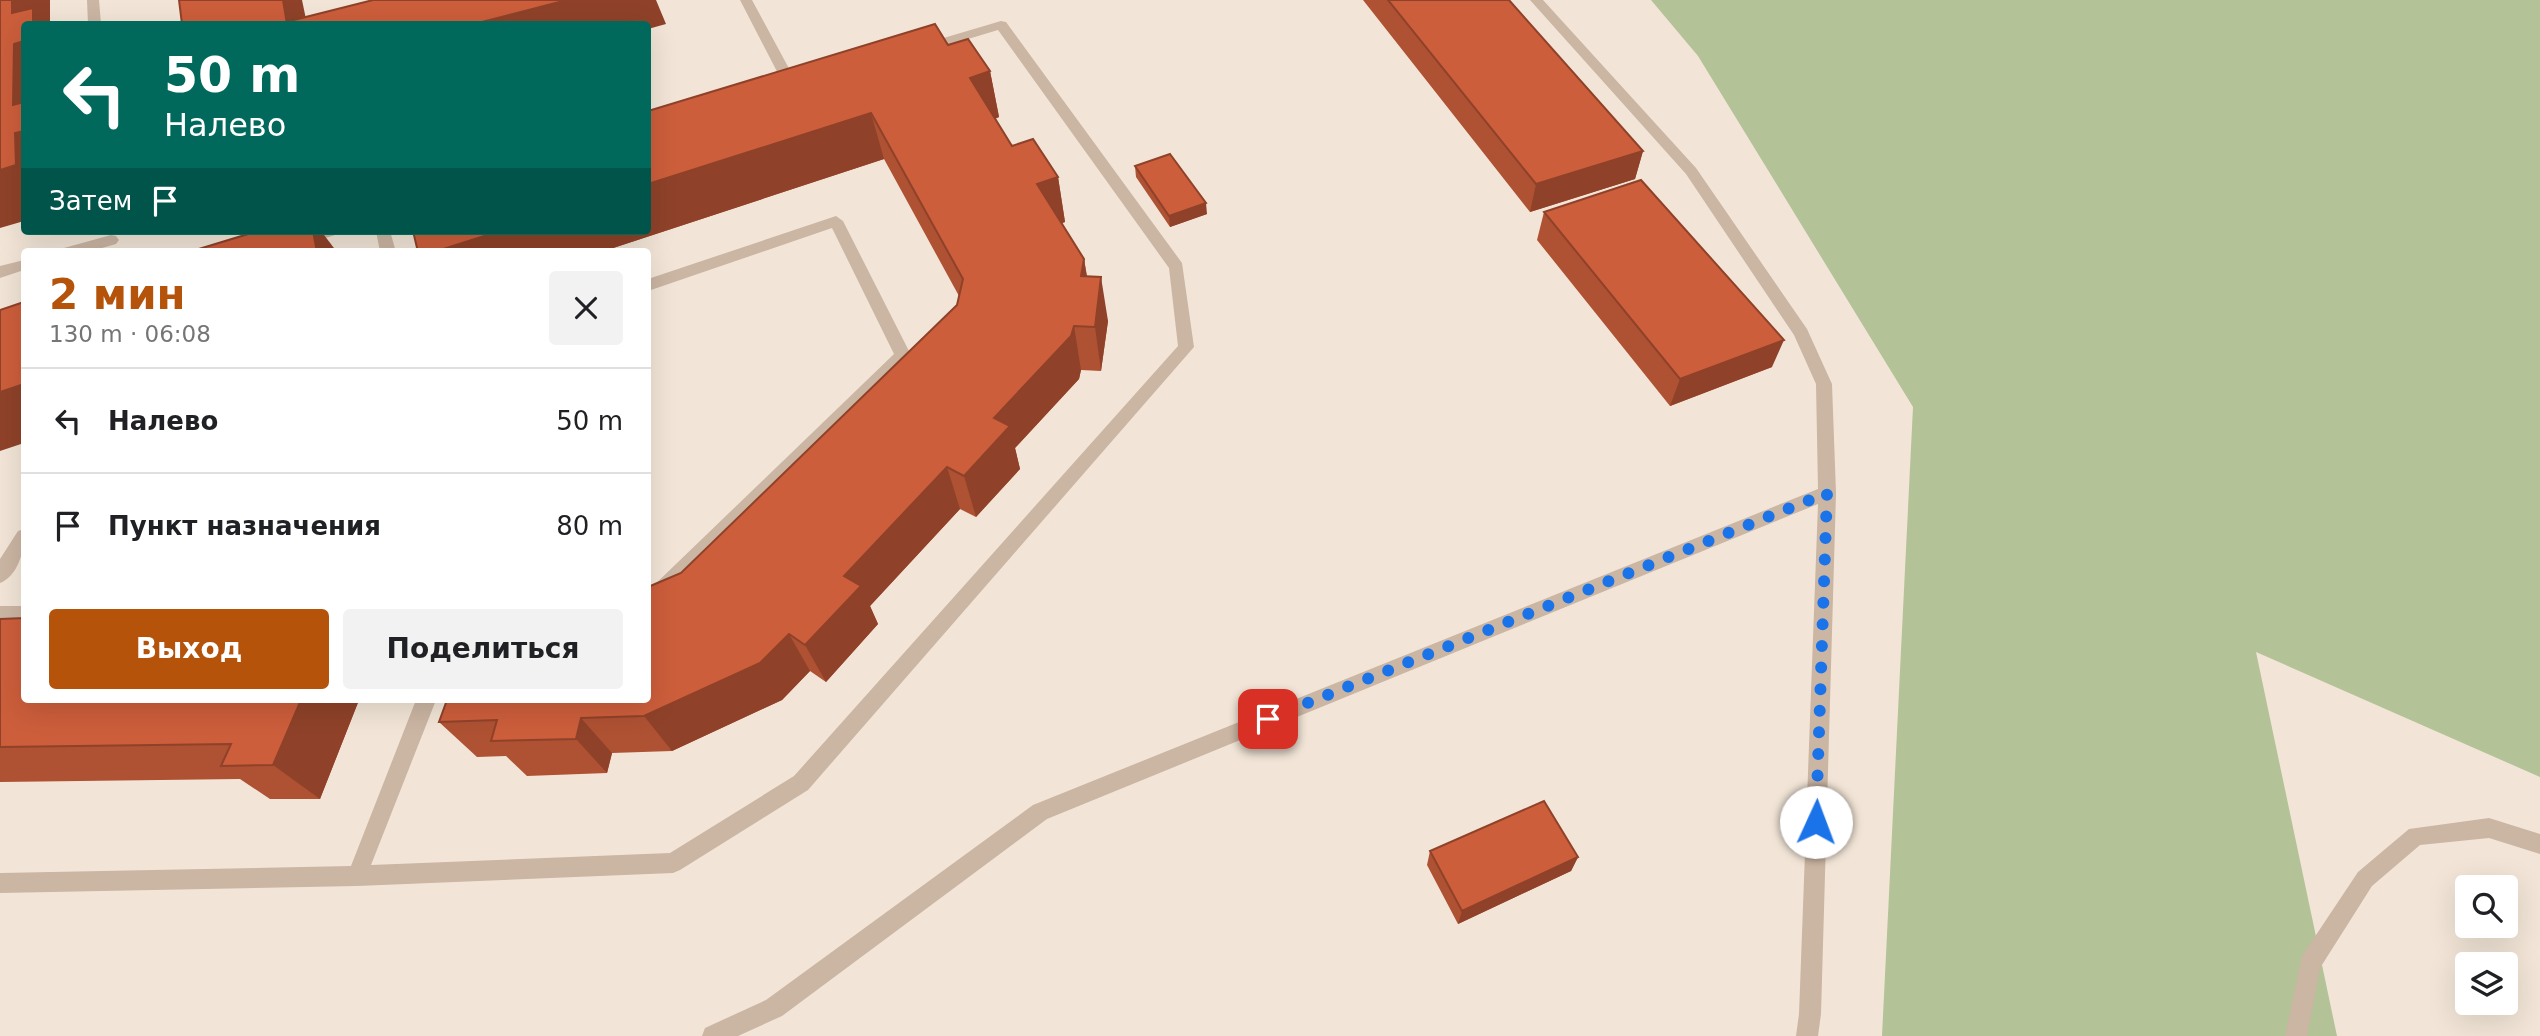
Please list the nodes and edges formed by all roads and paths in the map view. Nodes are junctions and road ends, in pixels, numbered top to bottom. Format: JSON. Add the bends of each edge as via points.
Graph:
{"nodes":[{"id":1,"x":93,"y":0,"type":"edge"},
{"id":2,"x":746,"y":0,"type":"edge"},
{"id":3,"x":1536,"y":0,"type":"edge"},
{"id":4,"x":95,"y":21,"type":"edge"},
{"id":5,"x":909,"y":52,"type":"edge"},
{"id":6,"x":792,"y":87,"type":"edge"},
{"id":7,"x":317,"y":235,"type":"edge"},
{"id":8,"x":111,"y":241,"type":"edge"},
{"id":9,"x":84,"y":248,"type":"edge"},
{"id":10,"x":276,"y":248,"type":"edge"},
{"id":11,"x":21,"y":266,"type":"edge"},
{"id":12,"x":0,"y":272,"type":"edge"},
{"id":13,"x":651,"y":284,"type":"edge"},
{"id":14,"x":1827,"y":493,"type":"junction"},
{"id":15,"x":21,"y":541,"type":"edge"},
{"id":16,"x":0,"y":575,"type":"edge"},
{"id":17,"x":651,"y":599,"type":"edge"},
{"id":18,"x":0,"y":614,"type":"edge"},
{"id":19,"x":21,"y":614,"type":"edge"},
{"id":20,"x":425,"y":703,"type":"edge"},
{"id":21,"x":2540,"y":844,"type":"edge"},
{"id":22,"x":356,"y":876,"type":"junction"},
{"id":23,"x":0,"y":883,"type":"edge"},
{"id":24,"x":713,"y":1036,"type":"edge"},
{"id":25,"x":1807,"y":1036,"type":"edge"},
{"id":26,"x":2295,"y":1036,"type":"edge"}],
"edges":[{"from":1,"to":4,"type":"lane"},
{"from":2,"to":6,"type":"lane"},
{"from":3,"to":14,"type":"lane","via":[[1691,172],[1801,332],[1824,384]]},
{"from":5,"to":22,"type":"lane","via":[[1001,25],[1177,267],[1186,347],[801,783],[673,863]]},
{"from":7,"to":10,"type":"lane"},
{"from":8,"to":9,"type":"lane"},
{"from":11,"to":12,"type":"lane"},
{"from":13,"to":17,"type":"lane","via":[[836,221],[903,355]]},
{"from":14,"to":24,"type":"lane","via":[[1040,812],[775,1008]]},
{"from":14,"to":25,"type":"lane"},
{"from":15,"to":16,"type":"lane"},
{"from":18,"to":19,"type":"lane"},
{"from":20,"to":22,"type":"lane"},
{"from":21,"to":26,"type":"lane","via":[[2488,828],[2416,836],[2365,879],[2310,964]]},
{"from":22,"to":23,"type":"lane"}]}
